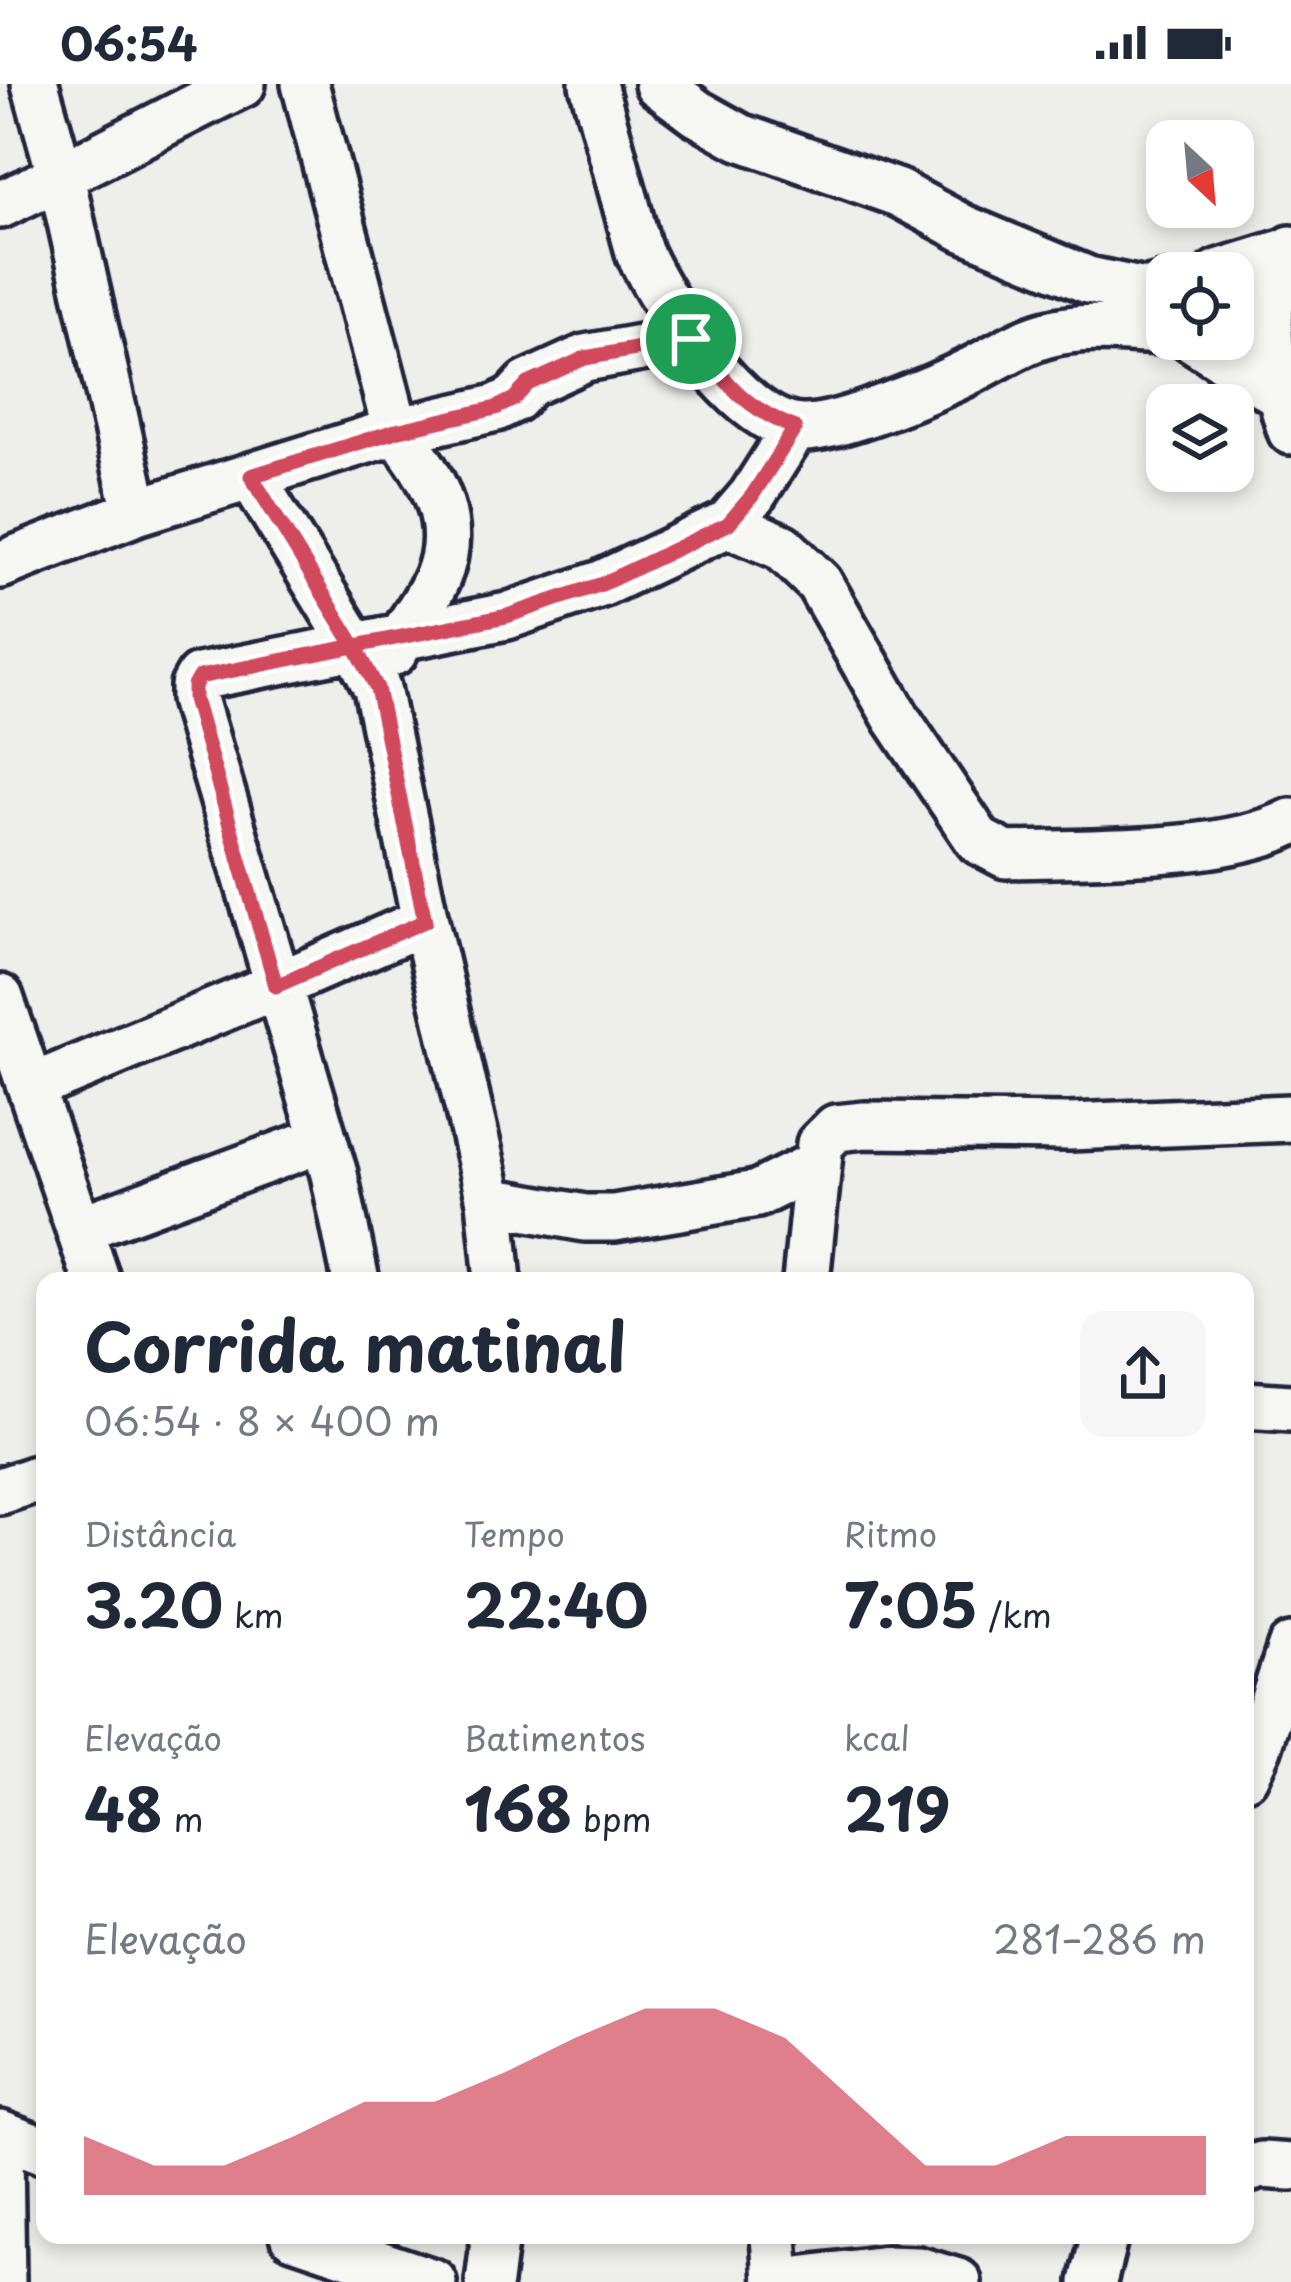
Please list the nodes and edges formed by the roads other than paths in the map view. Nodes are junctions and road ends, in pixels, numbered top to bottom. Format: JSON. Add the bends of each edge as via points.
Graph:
{"nodes":[{"id":1,"x":35,"y":84,"type":"edge"},
{"id":2,"x":242,"y":84,"type":"edge"},
{"id":3,"x":305,"y":84,"type":"edge"},
{"id":4,"x":593,"y":84,"type":"edge"},
{"id":5,"x":658,"y":84,"type":"edge"},
{"id":6,"x":61,"y":176,"type":"junction"},
{"id":7,"x":0,"y":205,"type":"edge"},
{"id":8,"x":1290,"y":250,"type":"edge"},
{"id":9,"x":1254,"y":262,"type":"edge"},
{"id":10,"x":1146,"y":301,"type":"edge"},
{"id":11,"x":1146,"y":311,"type":"edge"},
{"id":12,"x":691,"y":339,"type":"junction"},
{"id":13,"x":1219,"y":360,"type":"edge"},
{"id":14,"x":1285,"y":412,"type":"edge"},
{"id":15,"x":795,"y":428,"type":"junction"},
{"id":16,"x":396,"y":431,"type":"junction"},
{"id":17,"x":251,"y":476,"type":"junction"},
{"id":18,"x":740,"y":510,"type":"junction"},
{"id":19,"x":136,"y":512,"type":"junction"},
{"id":20,"x":0,"y":565,"type":"edge"},
{"id":21,"x":400,"y":638,"type":"junction"},
{"id":22,"x":366,"y":668,"type":"junction"},
{"id":23,"x":1291,"y":822,"type":"edge"},
{"id":24,"x":425,"y":921,"type":"junction"},
{"id":25,"x":276,"y":986,"type":"junction"},
{"id":26,"x":0,"y":998,"type":"edge"},
{"id":27,"x":32,"y":1087,"type":"junction"},
{"id":28,"x":1291,"y":1118,"type":"edge"},
{"id":29,"x":323,"y":1139,"type":"junction"},
{"id":30,"x":817,"y":1164,"type":"junction"},
{"id":31,"x":490,"y":1201,"type":"junction"},
{"id":32,"x":79,"y":1229,"type":"junction"},
{"id":33,"x":94,"y":1272,"type":"edge"},
{"id":34,"x":354,"y":1272,"type":"edge"},
{"id":35,"x":497,"y":1272,"type":"edge"},
{"id":36,"x":807,"y":1272,"type":"edge"},
{"id":37,"x":1254,"y":1406,"type":"edge"},
{"id":38,"x":1291,"y":1408,"type":"edge"},
{"id":39,"x":36,"y":1479,"type":"edge"},
{"id":40,"x":0,"y":1491,"type":"edge"},
{"id":41,"x":1291,"y":1647,"type":"edge"},
{"id":42,"x":1260,"y":1758,"type":"edge"},
{"id":43,"x":0,"y":2134,"type":"edge"},
{"id":44,"x":36,"y":2148,"type":"edge"},
{"id":45,"x":0,"y":2150,"type":"edge"},
{"id":46,"x":1254,"y":2167,"type":"edge"},
{"id":47,"x":1291,"y":2168,"type":"edge"},
{"id":48,"x":320,"y":2244,"type":"edge"},
{"id":49,"x":494,"y":2244,"type":"edge"},
{"id":50,"x":775,"y":2244,"type":"edge"},
{"id":51,"x":1104,"y":2244,"type":"edge"},
{"id":52,"x":2,"y":2282,"type":"edge"},
{"id":53,"x":433,"y":2282,"type":"edge"},
{"id":54,"x":489,"y":2282,"type":"edge"},
{"id":55,"x":780,"y":2282,"type":"edge"},
{"id":56,"x":958,"y":2282,"type":"edge"},
{"id":57,"x":1093,"y":2282,"type":"edge"}],
"edges":[{"from":1,"to":6,"type":"street"},
{"from":2,"to":6,"type":"street"},
{"from":3,"to":16,"type":"street"},
{"from":4,"to":12,"type":"street","via":[[639,252]]},
{"from":5,"to":10,"type":"street","via":[[740,137],[898,193],[963,228]]},
{"from":6,"to":7,"type":"street"},
{"from":6,"to":19,"type":"street"},
{"from":8,"to":9,"type":"street"},
{"from":8,"to":14,"type":"street","via":[[1275,278],[1267,332]]},
{"from":11,"to":15,"type":"street","via":[[1048,334],[849,419]]},
{"from":12,"to":15,"type":"street","via":[[739,397]]},
{"from":12,"to":16,"type":"street","via":[[585,358],[496,408]]},
{"from":13,"to":14,"type":"street"},
{"from":15,"to":18,"type":"street"},
{"from":16,"to":17,"type":"street"},
{"from":16,"to":21,"type":"street","via":[[443,505],[444,556]]},
{"from":17,"to":19,"type":"street"},
{"from":17,"to":22,"type":"street"},
{"from":18,"to":21,"type":"street","via":[[602,584],[507,616]]},
{"from":18,"to":23,"type":"street","via":[[819,583],[897,719],[992,849],[1006,855],[1168,848],[1236,840]]},
{"from":19,"to":20,"type":"street"},
{"from":21,"to":22,"type":"street"},
{"from":22,"to":24,"type":"street"},
{"from":22,"to":25,"type":"street","via":[[199,677],[194,686]]},
{"from":24,"to":25,"type":"street"},
{"from":24,"to":31,"type":"street"},
{"from":25,"to":27,"type":"street"},
{"from":25,"to":29,"type":"street"},
{"from":26,"to":27,"type":"street"},
{"from":27,"to":32,"type":"street"},
{"from":28,"to":30,"type":"street","via":[[836,1127],[820,1144]]},
{"from":29,"to":32,"type":"street"},
{"from":29,"to":34,"type":"street"},
{"from":30,"to":31,"type":"street","via":[[757,1194],[614,1218]]},
{"from":30,"to":36,"type":"street"},
{"from":31,"to":35,"type":"street"},
{"from":32,"to":33,"type":"street"},
{"from":37,"to":38,"type":"street"},
{"from":39,"to":40,"type":"street"},
{"from":41,"to":42,"type":"street"},
{"from":43,"to":44,"type":"street"},
{"from":45,"to":52,"type":"street"},
{"from":46,"to":47,"type":"street"},
{"from":48,"to":53,"type":"street"},
{"from":49,"to":54,"type":"street"},
{"from":50,"to":55,"type":"street"},
{"from":51,"to":57,"type":"street"},
{"from":55,"to":56,"type":"street","via":[[886,2269]]}]}
